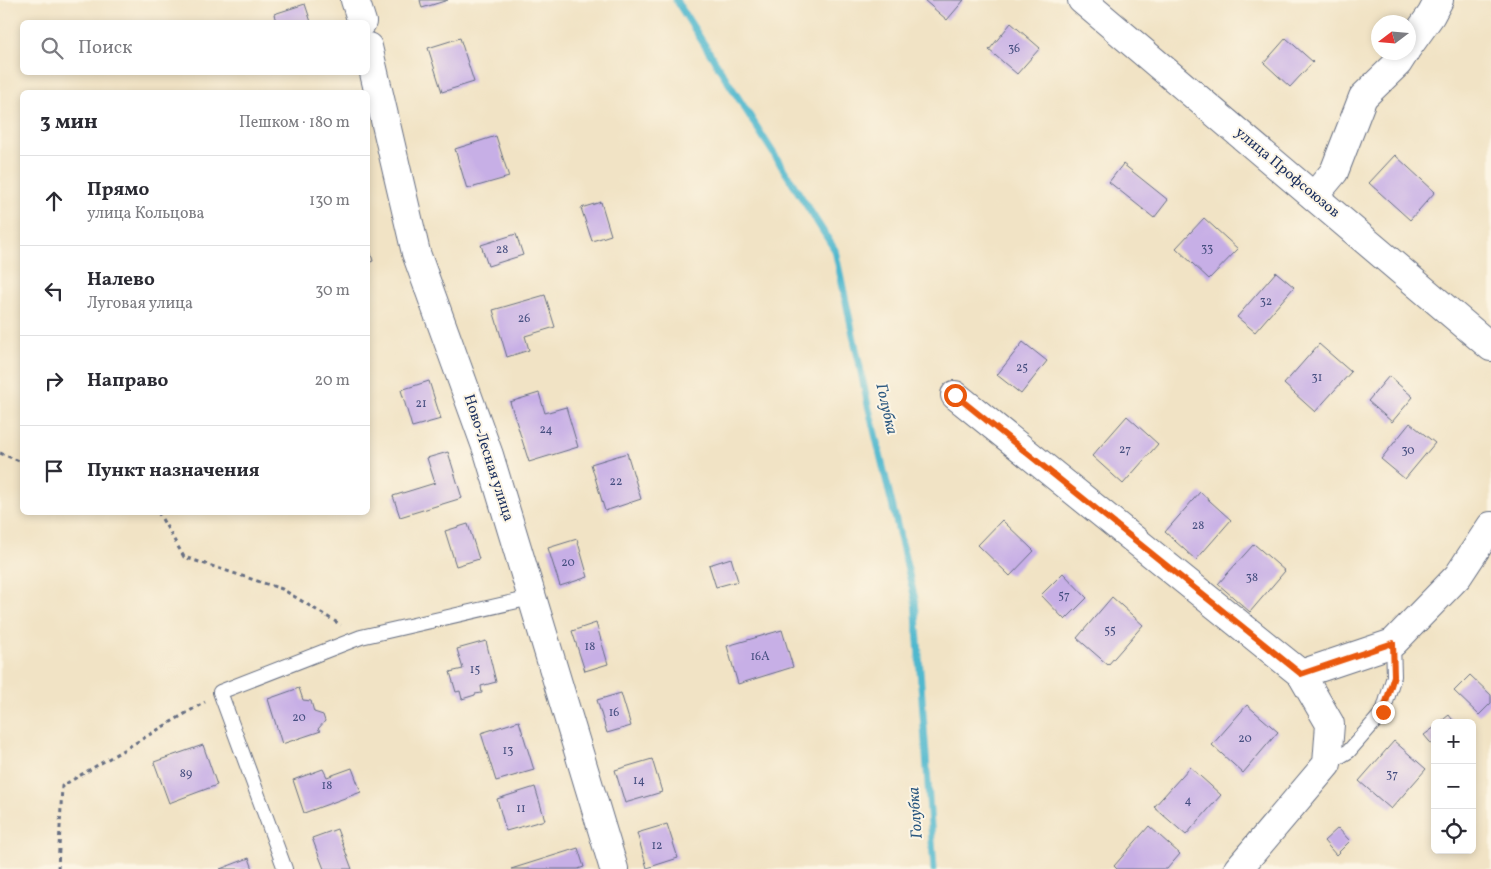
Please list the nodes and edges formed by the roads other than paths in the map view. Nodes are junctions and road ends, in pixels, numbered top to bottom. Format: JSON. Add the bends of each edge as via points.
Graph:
{"nodes":[{"id":1,"x":355,"y":0,"type":"edge"},
{"id":2,"x":1082,"y":0,"type":"edge"},
{"id":3,"x":1433,"y":5,"type":"edge"},
{"id":4,"x":361,"y":20,"type":"edge"},
{"id":5,"x":1416,"y":34,"type":"edge"},
{"id":6,"x":370,"y":56,"type":"edge"},
{"id":7,"x":1400,"y":60,"type":"edge"},
{"id":8,"x":1314,"y":196,"type":"junction"},
{"id":9,"x":1491,"y":347,"type":"edge"},
{"id":10,"x":955,"y":395,"type":"dead end"},
{"id":11,"x":1491,"y":526,"type":"edge"},
{"id":12,"x":531,"y":598,"type":"junction"},
{"id":13,"x":1393,"y":643,"type":"junction"},
{"id":14,"x":1301,"y":674,"type":"junction"},
{"id":15,"x":1327,"y":764,"type":"junction"},
{"id":16,"x":285,"y":869,"type":"edge"},
{"id":17,"x":614,"y":869,"type":"edge"},
{"id":18,"x":1238,"y":869,"type":"edge"}],
"edges":[{"from":1,"to":4,"type":"street"},
{"from":2,"to":8,"type":"street","name":"улица Профсоюзов"},
{"from":3,"to":5,"type":"street"},
{"from":6,"to":12,"type":"street","name":"Ново-Лесная улица","via":[[416,253],[489,455]]},
{"from":7,"to":8,"type":"street","via":[[1363,97],[1334,172]]},
{"from":8,"to":9,"type":"street","name":"улица Профсоюзов"},
{"from":10,"to":14,"type":"street"},
{"from":11,"to":13,"type":"street","via":[[1458,576]]},
{"from":12,"to":16,"type":"lane","via":[[361,637],[220,692]]},
{"from":12,"to":17,"type":"street","name":"Ново-Лесная улица"},
{"from":13,"to":14,"type":"street"},
{"from":13,"to":15,"type":"lane","via":[[1394,676],[1383,712],[1349,751]]},
{"from":14,"to":15,"type":"street","via":[[1330,724]]},
{"from":15,"to":18,"type":"street"}]}
